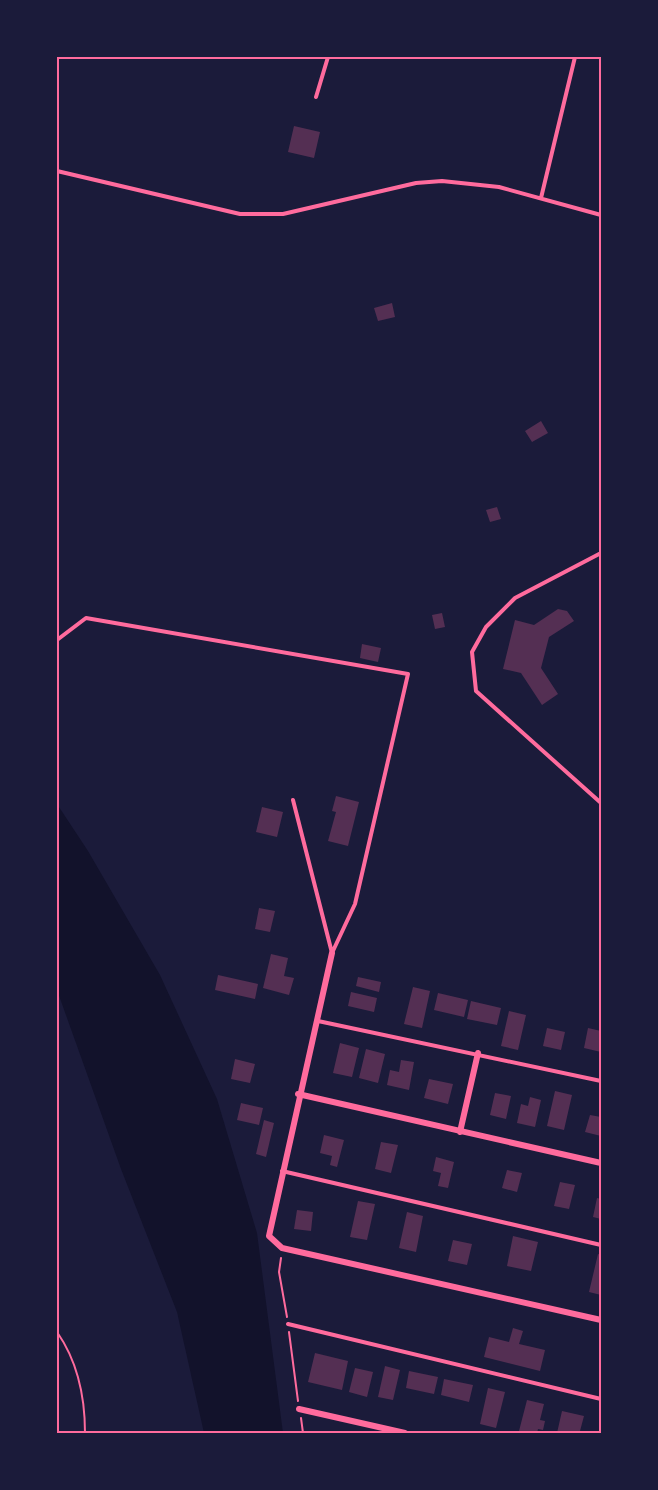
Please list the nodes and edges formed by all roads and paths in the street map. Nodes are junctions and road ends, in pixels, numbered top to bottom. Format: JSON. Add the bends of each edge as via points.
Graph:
{"nodes":[{"id":1,"x":328,"y":57,"type":"edge"},
{"id":2,"x":575,"y":57,"type":"edge"},
{"id":3,"x":316,"y":98,"type":"dead end"},
{"id":4,"x":57,"y":171,"type":"edge"},
{"id":5,"x":541,"y":198,"type":"junction"},
{"id":6,"x":601,"y":215,"type":"edge"},
{"id":7,"x":601,"y":553,"type":"edge"},
{"id":8,"x":57,"y":640,"type":"edge"},
{"id":9,"x":293,"y":800,"type":"dead end"},
{"id":10,"x":601,"y":803,"type":"edge"},
{"id":11,"x":332,"y":953,"type":"junction"},
{"id":12,"x":317,"y":1020,"type":"junction"},
{"id":13,"x":478,"y":1053,"type":"junction"},
{"id":14,"x":601,"y":1081,"type":"edge"},
{"id":15,"x":298,"y":1094,"type":"junction"},
{"id":16,"x":460,"y":1132,"type":"junction"},
{"id":17,"x":601,"y":1163,"type":"edge"},
{"id":18,"x":281,"y":1171,"type":"junction"},
{"id":19,"x":601,"y":1245,"type":"edge"},
{"id":20,"x":282,"y":1248,"type":"junction"},
{"id":21,"x":601,"y":1320,"type":"edge"},
{"id":22,"x":288,"y":1324,"type":"junction"},
{"id":23,"x":57,"y":1332,"type":"edge"},
{"id":24,"x":601,"y":1399,"type":"edge"},
{"id":25,"x":299,"y":1409,"type":"junction"},
{"id":26,"x":84,"y":1433,"type":"edge"},
{"id":27,"x":303,"y":1433,"type":"edge"},
{"id":28,"x":405,"y":1433,"type":"edge"}],
"edges":[{"from":1,"to":3,"type":"lane"},
{"from":2,"to":5,"type":"lane"},
{"from":4,"to":5,"type":"lane","via":[[221,212],[258,216],[442,181],[488,185]]},
{"from":5,"to":6,"type":"lane"},
{"from":7,"to":10,"type":"lane","via":[[515,598],[486,627],[472,652],[476,691]]},
{"from":8,"to":11,"type":"lane","via":[[86,618],[408,674],[356,904]]},
{"from":9,"to":11,"type":"lane"},
{"from":11,"to":12,"type":"street"},
{"from":12,"to":13,"type":"lane"},
{"from":12,"to":15,"type":"street"},
{"from":13,"to":14,"type":"lane"},
{"from":13,"to":16,"type":"street"},
{"from":15,"to":16,"type":"street"},
{"from":15,"to":18,"type":"street"},
{"from":16,"to":17,"type":"street"},
{"from":18,"to":19,"type":"lane"},
{"from":18,"to":20,"type":"street","via":[[269,1236]]},
{"from":20,"to":21,"type":"street"},
{"from":20,"to":22,"type":"path","via":[[279,1272]]},
{"from":22,"to":24,"type":"lane"},
{"from":22,"to":25,"type":"path"},
{"from":23,"to":26,"type":"path","via":[[82,1386]]},
{"from":25,"to":27,"type":"path"},
{"from":25,"to":28,"type":"street"}]}
